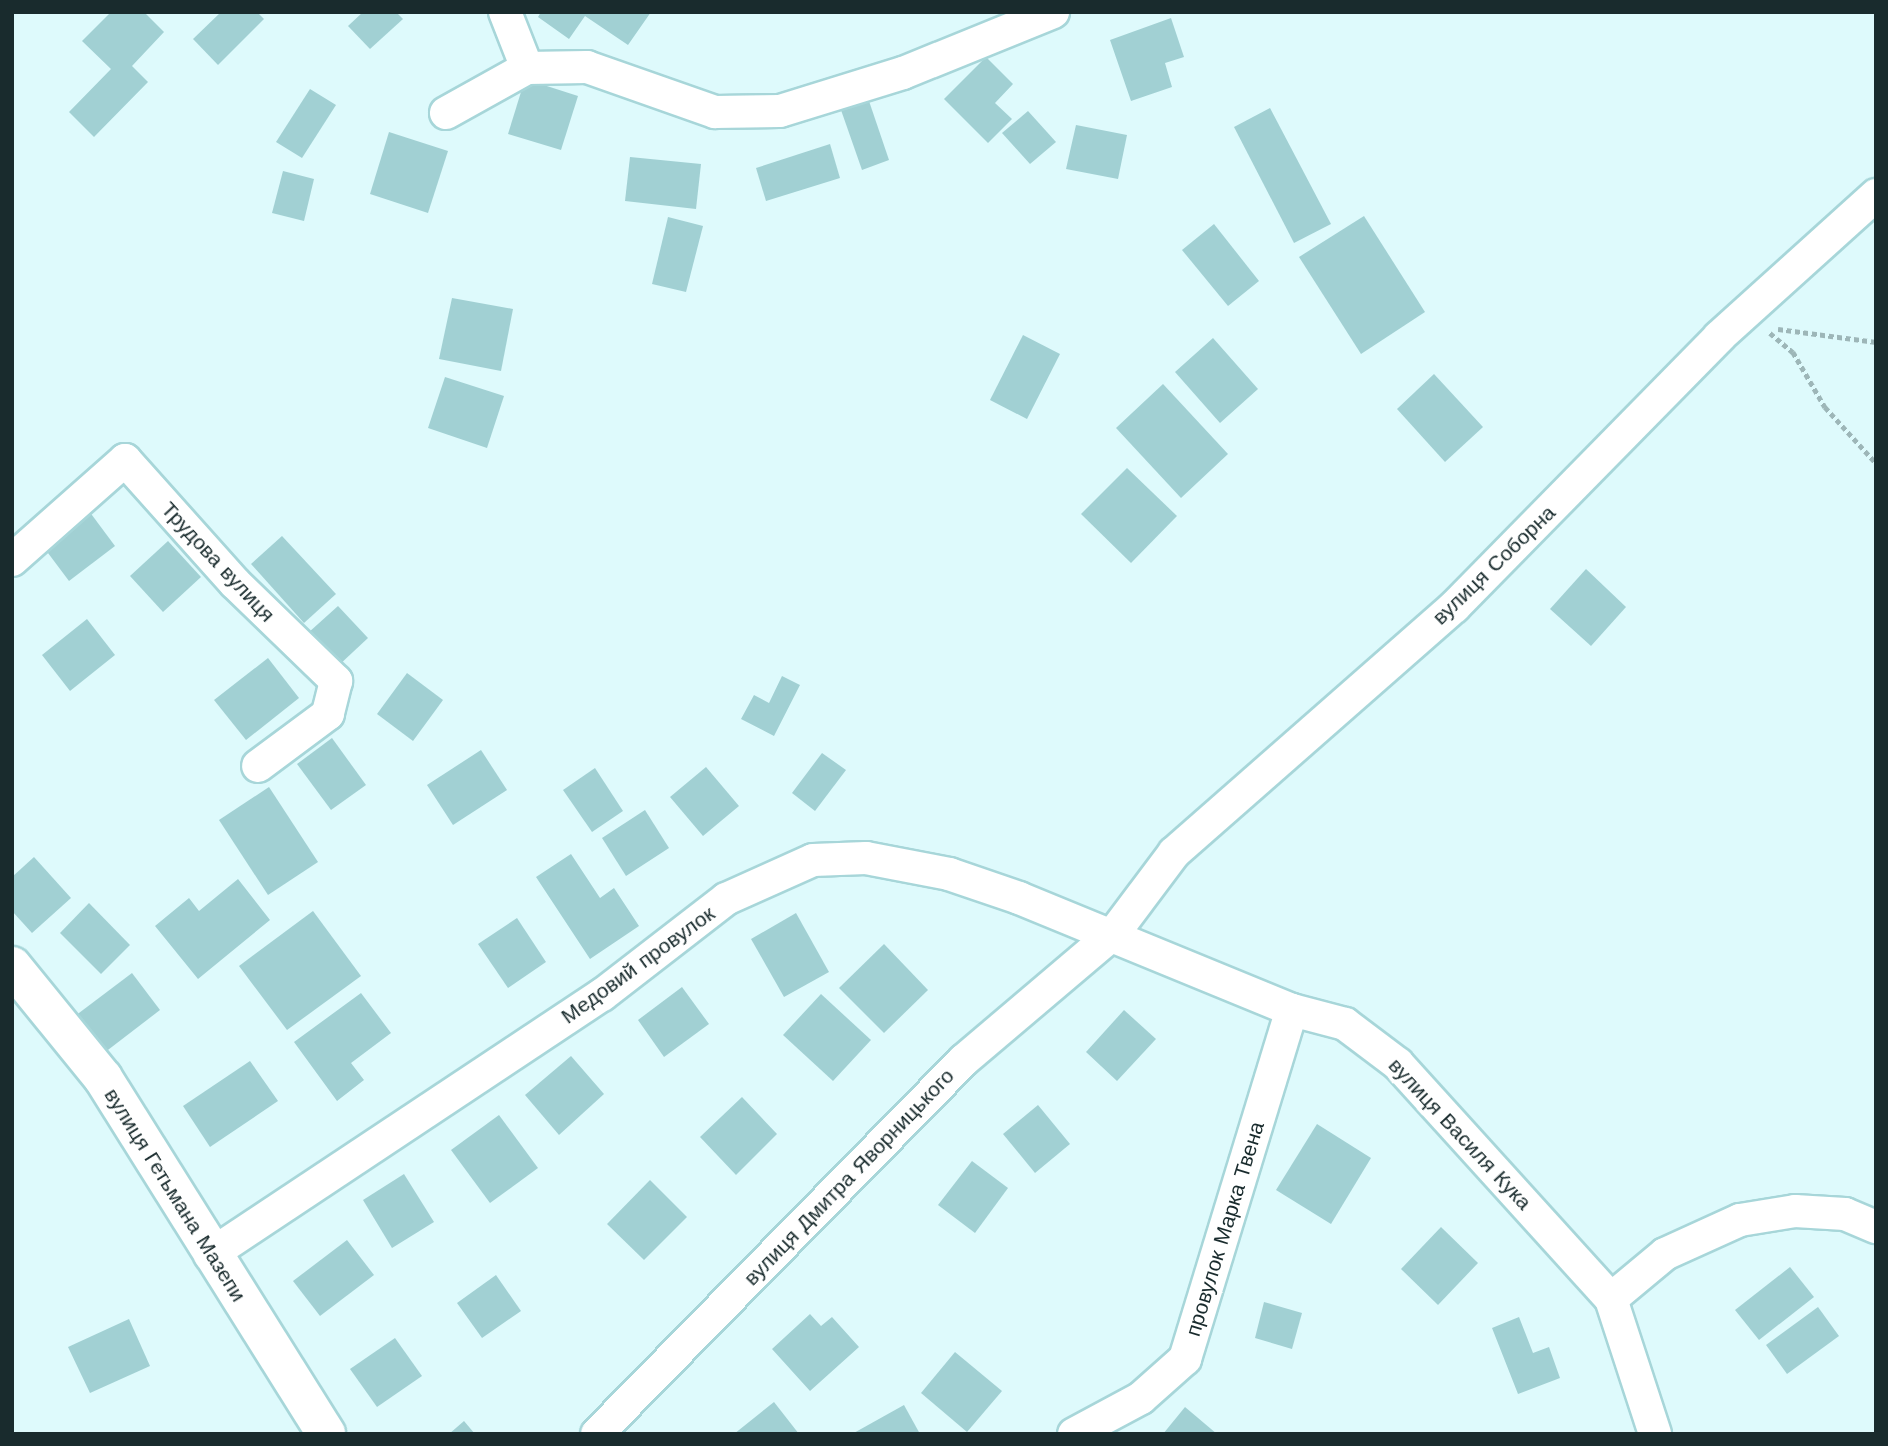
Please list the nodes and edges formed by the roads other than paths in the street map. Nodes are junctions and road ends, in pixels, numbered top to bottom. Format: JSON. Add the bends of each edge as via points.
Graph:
{"nodes":[{"id":1,"x":506,"y":12,"type":"edge"},
{"id":2,"x":1053,"y":12,"type":"edge"},
{"id":3,"x":527,"y":68,"type":"junction"},
{"id":4,"x":446,"y":113,"type":"dead end"},
{"id":5,"x":1876,"y":195,"type":"edge"},
{"id":6,"x":12,"y":560,"type":"edge"},
{"id":7,"x":258,"y":766,"type":"dead end"},
{"id":8,"x":1114,"y":933,"type":"junction"},
{"id":9,"x":12,"y":966,"type":"edge"},
{"id":10,"x":1292,"y":1010,"type":"junction"},
{"id":11,"x":1876,"y":1227,"type":"edge"},
{"id":12,"x":210,"y":1255,"type":"junction"},
{"id":13,"x":1611,"y":1299,"type":"junction"},
{"id":14,"x":326,"y":1434,"type":"edge"},
{"id":15,"x":597,"y":1434,"type":"edge"},
{"id":16,"x":1074,"y":1434,"type":"edge"},
{"id":17,"x":1655,"y":1434,"type":"edge"}],
"edges":[{"from":1,"to":3,"type":"street"},
{"from":2,"to":3,"type":"street","via":[[903,73],[780,111],[715,112],[587,67]]},
{"from":3,"to":4,"type":"street"},
{"from":5,"to":8,"type":"street","name":"вулиця Соборна","via":[[1719,337],[1454,607],[1174,853]]},
{"from":6,"to":7,"type":"street","name":"Трудова вулиця","via":[[125,460],[234,583],[336,681],[328,714]]},
{"from":8,"to":10,"type":"street","name":"вулиця Василя Кука"},
{"from":8,"to":12,"type":"street","name":"Медовий провулок","via":[[949,874],[866,858],[813,860],[726,899],[602,995]]},
{"from":8,"to":15,"type":"street","name":"вулиця Дмитра Яворницького","via":[[964,1060]]},
{"from":9,"to":12,"type":"street","name":"вулиця Гетьмана Мазепи","via":[[103,1077]]},
{"from":10,"to":13,"type":"street","name":"вулиця Василя Кука","via":[[1345,1024],[1398,1064]]},
{"from":10,"to":16,"type":"street","name":"провулок Марка Твена","via":[[1185,1359],[1140,1398]]},
{"from":11,"to":13,"type":"street","via":[[1833,1213],[1740,1220],[1665,1254]]},
{"from":12,"to":14,"type":"street","name":"вулиця Гетьмана Мазепи"},
{"from":13,"to":17,"type":"street","name":"вулиця Василя Кука"}]}
